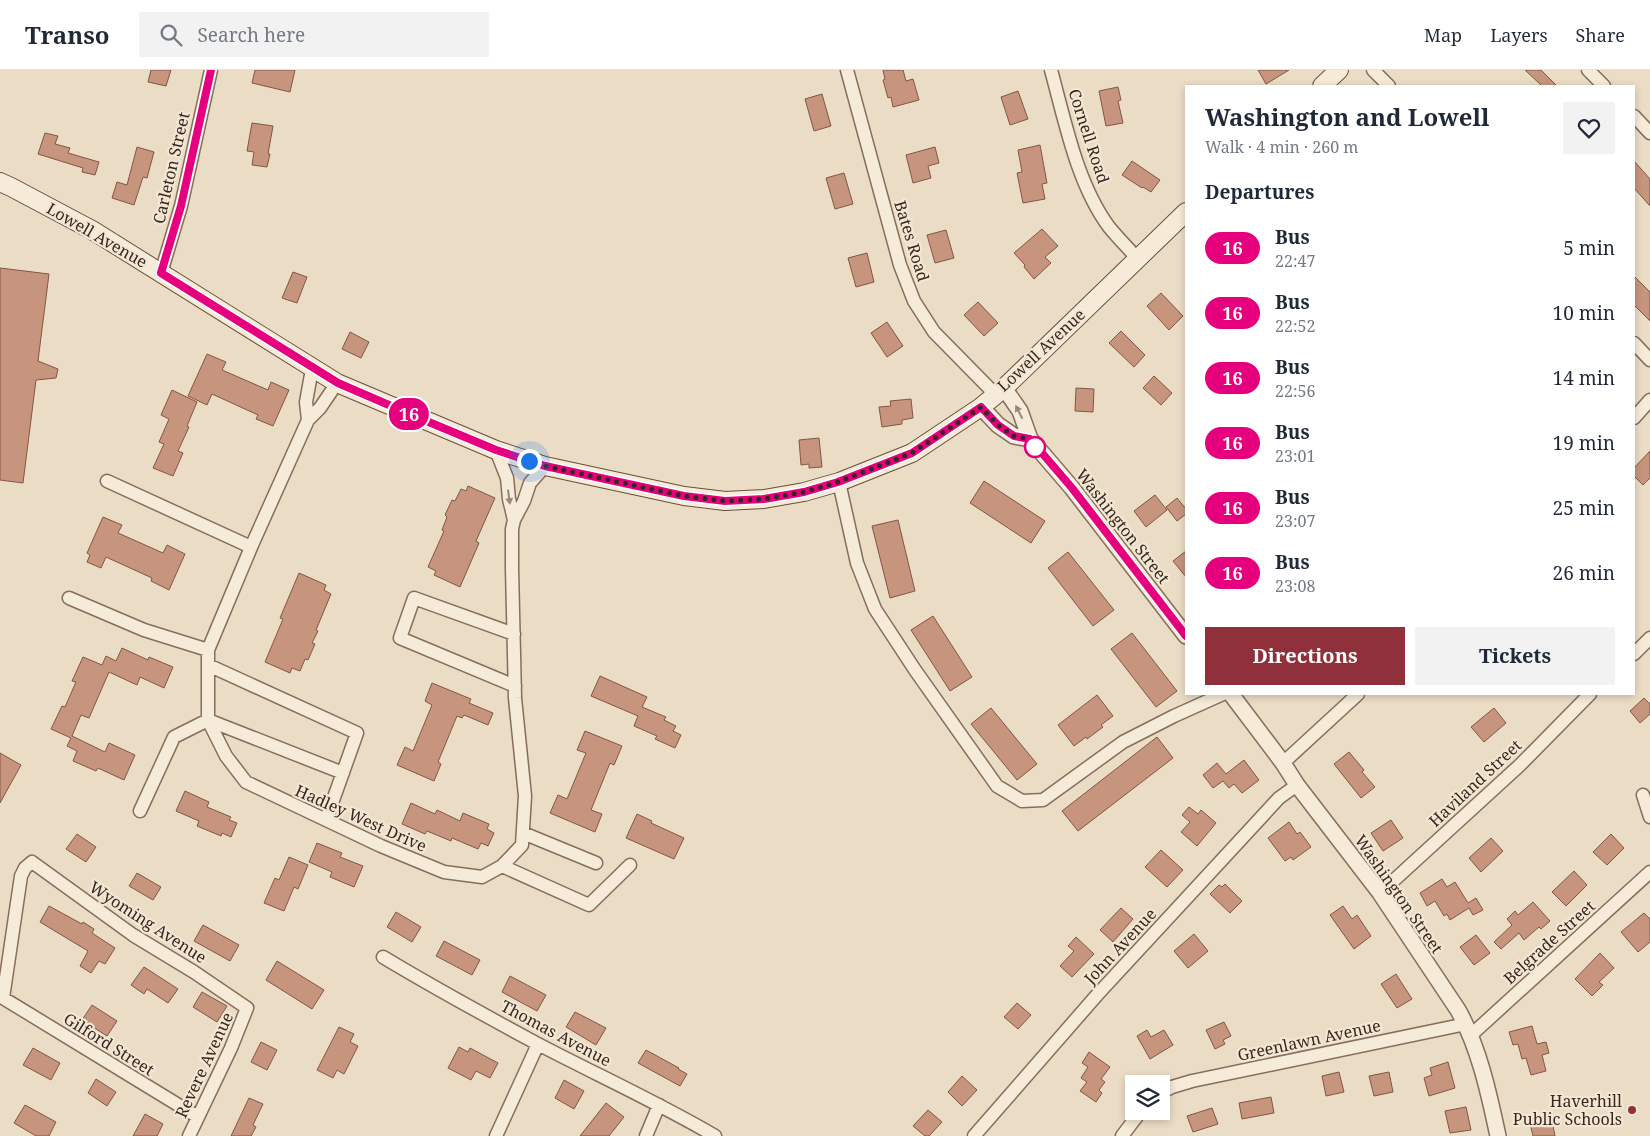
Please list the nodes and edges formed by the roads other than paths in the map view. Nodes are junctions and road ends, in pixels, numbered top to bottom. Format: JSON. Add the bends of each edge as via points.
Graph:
{"nodes":[{"id":1,"x":211,"y":70,"type":"edge"},
{"id":2,"x":847,"y":70,"type":"edge"},
{"id":3,"x":1051,"y":70,"type":"edge"},
{"id":4,"x":1339,"y":70,"type":"edge"},
{"id":5,"x":1373,"y":70,"type":"edge"},
{"id":6,"x":1588,"y":70,"type":"edge"},
{"id":7,"x":1323,"y":85,"type":"edge"},
{"id":8,"x":1388,"y":85,"type":"edge"},
{"id":9,"x":1603,"y":85,"type":"edge"},
{"id":10,"x":1635,"y":117,"type":"edge"},
{"id":11,"x":1650,"y":133,"type":"edge"},
{"id":12,"x":0,"y":182,"type":"edge"},
{"id":13,"x":1185,"y":213,"type":"edge"},
{"id":14,"x":1137,"y":258,"type":"junction"},
{"id":15,"x":161,"y":273,"type":"junction"},
{"id":16,"x":1635,"y":344,"type":"edge"},
{"id":17,"x":1650,"y":360,"type":"edge"},
{"id":18,"x":312,"y":369,"type":"junction"},
{"id":19,"x":338,"y":383,"type":"junction"},
{"id":20,"x":999,"y":391,"type":"junction"},
{"id":21,"x":1650,"y":400,"type":"edge"},
{"id":22,"x":981,"y":407,"type":"junction"},
{"id":23,"x":1635,"y":417,"type":"edge"},
{"id":24,"x":308,"y":420,"type":"junction"},
{"id":25,"x":1030,"y":439,"type":"junction"},
{"id":26,"x":496,"y":450,"type":"junction"},
{"id":27,"x":545,"y":466,"type":"junction"},
{"id":28,"x":107,"y":482,"type":"dead end"},
{"id":29,"x":838,"y":482,"type":"junction"},
{"id":30,"x":514,"y":520,"type":"junction"},
{"id":31,"x":251,"y":547,"type":"junction"},
{"id":32,"x":70,"y":598,"type":"dead end"},
{"id":33,"x":514,"y":634,"type":"junction"},
{"id":34,"x":1185,"y":635,"type":"edge"},
{"id":35,"x":1650,"y":638,"type":"edge"},
{"id":36,"x":208,"y":650,"type":"junction"},
{"id":37,"x":1635,"y":653,"type":"edge"},
{"id":38,"x":208,"y":665,"type":"junction"},
{"id":39,"x":515,"y":686,"type":"junction"},
{"id":40,"x":1221,"y":695,"type":"edge"},
{"id":41,"x":1232,"y":695,"type":"edge"},
{"id":42,"x":1357,"y":695,"type":"edge"},
{"id":43,"x":1589,"y":695,"type":"edge"},
{"id":44,"x":208,"y":720,"type":"junction"},
{"id":45,"x":1283,"y":762,"type":"junction"},
{"id":46,"x":343,"y":774,"type":"junction"},
{"id":47,"x":1297,"y":785,"type":"junction"},
{"id":48,"x":1643,"y":796,"type":"dead end"},
{"id":49,"x":140,"y":811,"type":"dead end"},
{"id":50,"x":1650,"y":817,"type":"edge"},
{"id":51,"x":326,"y":820,"type":"junction"},
{"id":52,"x":523,"y":833,"type":"junction"},
{"id":53,"x":32,"y":862,"type":"joint"},
{"id":54,"x":596,"y":863,"type":"dead end"},
{"id":55,"x":630,"y":865,"type":"dead end"},
{"id":56,"x":502,"y":866,"type":"junction"},
{"id":57,"x":1650,"y":872,"type":"edge"},
{"id":58,"x":1380,"y":893,"type":"junction"},
{"id":59,"x":383,"y":956,"type":"dead end"},
{"id":60,"x":248,"y":1008,"type":"joint"},
{"id":61,"x":1468,"y":1030,"type":"junction"},
{"id":62,"x":538,"y":1044,"type":"junction"},
{"id":63,"x":1170,"y":1088,"type":"edge"},
{"id":64,"x":659,"y":1105,"type":"junction"},
{"id":65,"x":198,"y":1117,"type":"junction"},
{"id":66,"x":1134,"y":1120,"type":"edge"},
{"id":67,"x":189,"y":1136,"type":"edge"},
{"id":68,"x":496,"y":1136,"type":"edge"},
{"id":69,"x":646,"y":1136,"type":"edge"},
{"id":70,"x":715,"y":1136,"type":"edge"},
{"id":71,"x":974,"y":1136,"type":"edge"},
{"id":72,"x":1122,"y":1136,"type":"edge"},
{"id":73,"x":1498,"y":1136,"type":"edge"}],
"edges":[{"from":1,"to":15,"type":"street","name":"Carleton Street","via":[[181,206]]},
{"from":2,"to":20,"type":"street","name":"Bates Road","via":[[900,265],[914,301],[934,332]]},
{"from":3,"to":14,"type":"street","name":"Cornell Road","via":[[1073,151],[1088,189],[1109,226]]},
{"from":4,"to":7,"type":"main road"},
{"from":5,"to":8,"type":"street"},
{"from":6,"to":9,"type":"street"},
{"from":10,"to":11,"type":"street"},
{"from":12,"to":15,"type":"main road","name":"Lowell Avenue","via":[[92,230]]},
{"from":13,"to":14,"type":"main road","name":"Lowell Avenue"},
{"from":14,"to":20,"type":"main road","name":"Lowell Avenue"},
{"from":15,"to":18,"type":"main road","name":"Lowell Avenue"},
{"from":16,"to":17,"type":"street"},
{"from":18,"to":19,"type":"main road","name":"Lowell Avenue"},
{"from":18,"to":24,"type":"street","name":"Hadley West Drive","via":[[306,402]]},
{"from":19,"to":24,"type":"street","name":"Hadley West Drive"},
{"from":19,"to":26,"type":"main road","name":"Lowell Avenue"},
{"from":20,"to":22,"type":"main road","name":"Lowell Avenue"},
{"from":25,"to":20,"type":"street","name":"Washington Street","one_way":true,"via":[[1020,411]]},
{"from":21,"to":23,"type":"street"},
{"from":22,"to":25,"type":"street","via":[[1014,436]]},
{"from":22,"to":29,"type":"main road","name":"Lowell Avenue","via":[[912,453]]},
{"from":24,"to":31,"type":"street","name":"Hadley West Drive"},
{"from":25,"to":34,"type":"street","name":"Washington Street","via":[[1072,488]]},
{"from":26,"to":27,"type":"main road","name":"Lowell Avenue"},
{"from":26,"to":30,"type":"street","name":"Hadley West Drive","one_way":true,"via":[[507,478]]},
{"from":27,"to":29,"type":"main road","name":"Lowell Avenue","via":[[684,496],[725,501],[764,499]]},
{"from":27,"to":30,"type":"street","name":"Hadley West Drive","via":[[530,483]]},
{"from":28,"to":31,"type":"street"},
{"from":29,"to":40,"type":"street","via":[[857,563],[875,609],[997,786],[1022,801],[1043,800],[1123,742]]},
{"from":30,"to":33,"type":"street","name":"Hadley West Drive"},
{"from":31,"to":36,"type":"street","name":"Hadley West Drive"},
{"from":32,"to":36,"type":"street","via":[[144,630]]},
{"from":33,"to":39,"type":"street","name":"Hadley West Drive"},
{"from":33,"to":39,"type":"street","via":[[414,598],[400,638]]},
{"from":35,"to":37,"type":"street"},
{"from":36,"to":38,"type":"street","name":"Hadley West Drive"},
{"from":38,"to":44,"type":"street","name":"Hadley West Drive"},
{"from":38,"to":46,"type":"street","via":[[357,733]]},
{"from":39,"to":52,"type":"street","name":"Hadley West Drive","via":[[526,796]]},
{"from":41,"to":45,"type":"street","name":"Washington Street"},
{"from":42,"to":45,"type":"street"},
{"from":43,"to":58,"type":"street","name":"Haviland Street","via":[[1520,765]]},
{"from":44,"to":46,"type":"street"},
{"from":44,"to":49,"type":"street","via":[[174,737]]},
{"from":44,"to":51,"type":"street","name":"Hadley West Drive","via":[[226,756],[246,782]]},
{"from":45,"to":47,"type":"street","name":"Washington Street"},
{"from":46,"to":51,"type":"street"},
{"from":47,"to":58,"type":"street","name":"Washington Street"},
{"from":47,"to":71,"type":"street","name":"John Avenue","via":[[1279,798],[1153,933]]},
{"from":48,"to":50,"type":"street"},
{"from":51,"to":56,"type":"street","name":"Hadley West Drive","via":[[444,872],[482,877]]},
{"from":52,"to":54,"type":"street"},
{"from":52,"to":56,"type":"street","name":"Hadley West Drive","via":[[522,845]]},
{"from":53,"to":60,"type":"street","name":"Wyoming Avenue","via":[[133,935]]},
{"from":53,"to":65,"type":"street","name":"Gilford Street","via":[[21,876],[4,998]]},
{"from":55,"to":56,"type":"street","via":[[589,905]]},
{"from":57,"to":61,"type":"street","name":"Belgrade Street"},
{"from":58,"to":61,"type":"street","name":"Washington Street"},
{"from":59,"to":62,"type":"street","name":"Thomas Avenue"},
{"from":60,"to":65,"type":"street","name":"Revere Avenue"},
{"from":61,"to":63,"type":"street","name":"Greenlawn Avenue","via":[[1192,1081]]},
{"from":61,"to":73,"type":"street","name":"Washington Street","via":[[1490,1098]]},
{"from":62,"to":64,"type":"street","name":"Thomas Avenue"},
{"from":62,"to":68,"type":"street"},
{"from":64,"to":69,"type":"street"},
{"from":64,"to":70,"type":"street","name":"Thomas Avenue"},
{"from":65,"to":67,"type":"street","name":"Revere Avenue"},
{"from":66,"to":72,"type":"street"}]}
